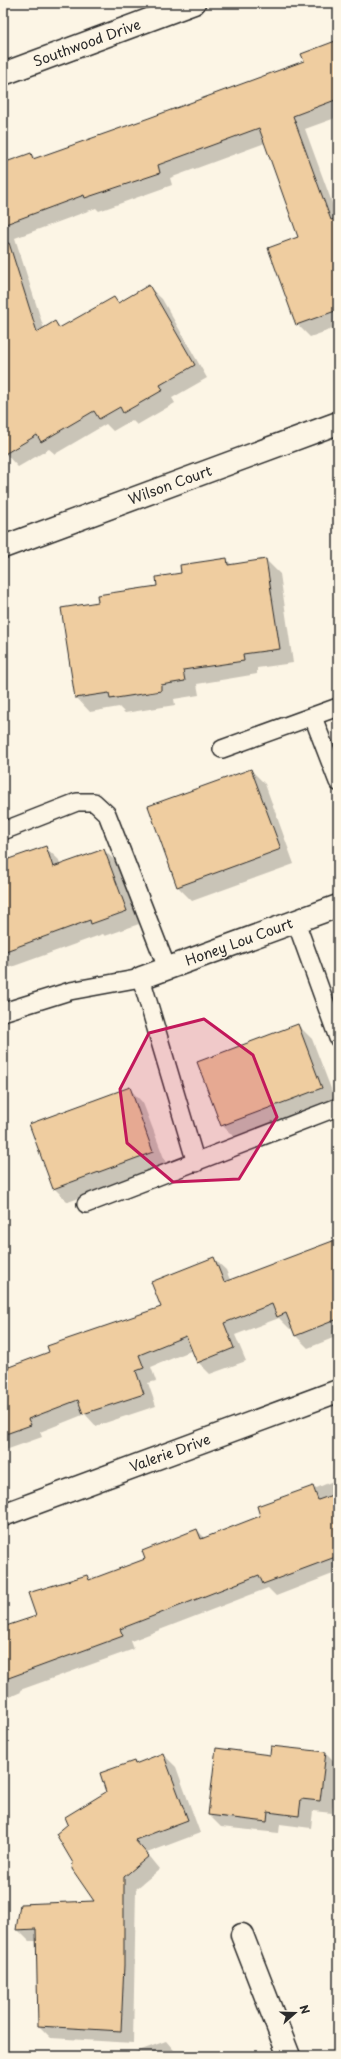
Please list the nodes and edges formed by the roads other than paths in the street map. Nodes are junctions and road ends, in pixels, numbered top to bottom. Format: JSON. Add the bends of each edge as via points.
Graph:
{"nodes":[{"id":1,"x":194,"y":3,"type":"edge"},
{"id":2,"x":3,"y":74,"type":"edge"},
{"id":3,"x":338,"y":423,"type":"edge"},
{"id":4,"x":3,"y":547,"type":"edge"},
{"id":5,"x":338,"y":708,"type":"edge"},
{"id":6,"x":313,"y":717,"type":"junction"},
{"id":7,"x":222,"y":749,"type":"dead end"},
{"id":8,"x":338,"y":782,"type":"edge"},
{"id":9,"x":3,"y":830,"type":"edge"},
{"id":10,"x":338,"y":906,"type":"edge"},
{"id":11,"x":296,"y":922,"type":"junction"},
{"id":12,"x":168,"y":968,"type":"junction"},
{"id":13,"x":141,"y":978,"type":"junction"},
{"id":14,"x":3,"y":1012,"type":"edge"},
{"id":15,"x":338,"y":1038,"type":"edge"},
{"id":16,"x":338,"y":1107,"type":"edge"},
{"id":17,"x":196,"y":1163,"type":"junction"},
{"id":18,"x":86,"y":1204,"type":"dead end"},
{"id":19,"x":338,"y":1391,"type":"edge"},
{"id":20,"x":3,"y":1515,"type":"edge"},
{"id":21,"x":242,"y":1935,"type":"dead end"},
{"id":22,"x":289,"y":2056,"type":"edge"}],
"edges":[{"from":1,"to":2,"type":"street","name":"Southwood Drive"},
{"from":3,"to":4,"type":"street","name":"Wilson Court"},
{"from":5,"to":6,"type":"lane"},
{"from":6,"to":7,"type":"lane"},
{"from":6,"to":8,"type":"lane"},
{"from":9,"to":12,"type":"lane","via":[[77,802],[94,802],[107,814]]},
{"from":10,"to":11,"type":"street","name":"Honey Lou Court"},
{"from":11,"to":12,"type":"street","name":"Honey Lou Court"},
{"from":11,"to":15,"type":"lane"},
{"from":12,"to":13,"type":"street","name":"Honey Lou Court"},
{"from":13,"to":14,"type":"lane","via":[[70,991]]},
{"from":13,"to":17,"type":"lane"},
{"from":16,"to":17,"type":"lane"},
{"from":17,"to":18,"type":"lane"},
{"from":19,"to":20,"type":"street","name":"Valerie Drive"},
{"from":21,"to":22,"type":"street"}]}
